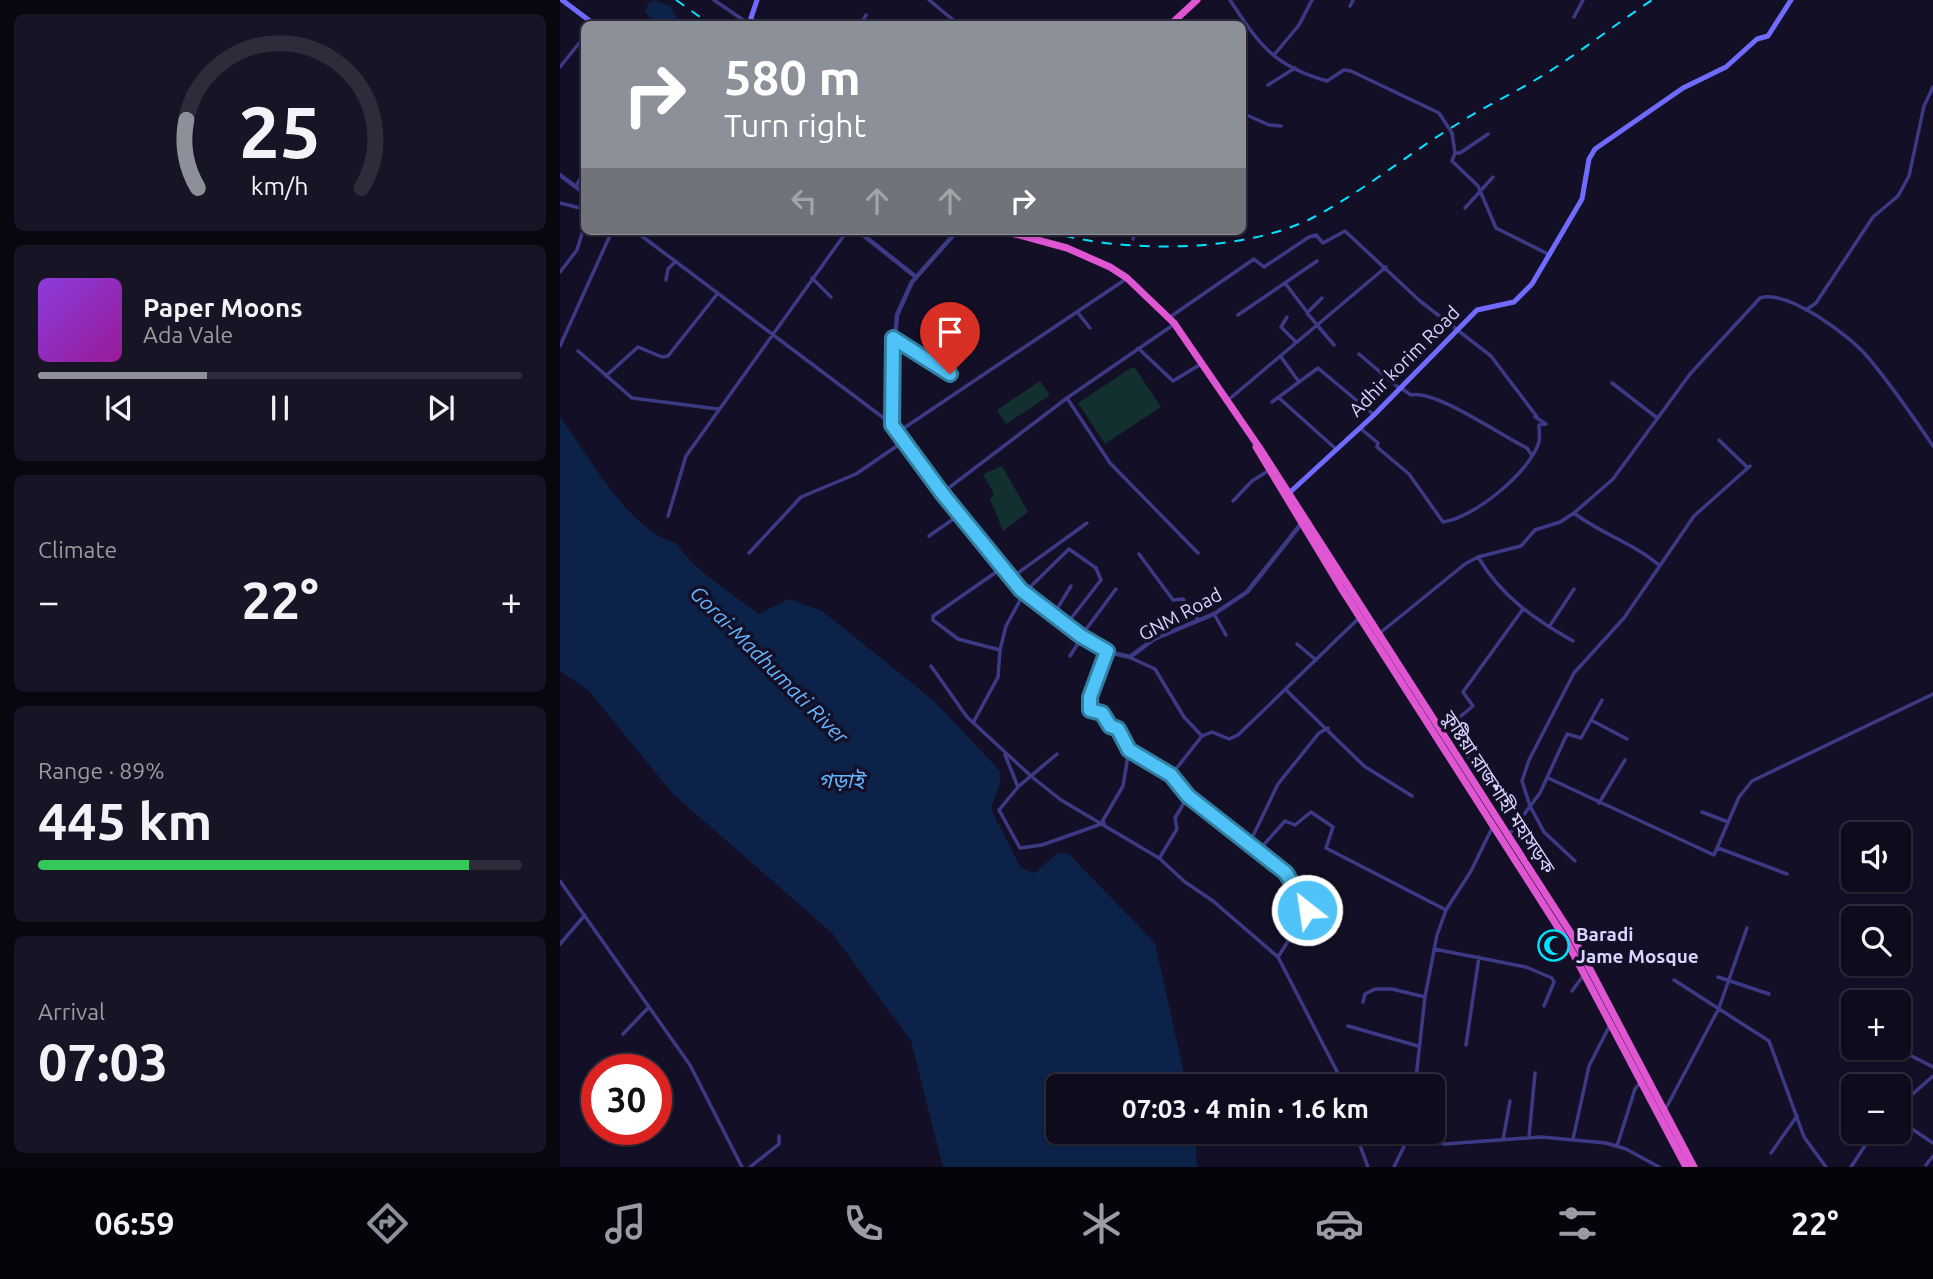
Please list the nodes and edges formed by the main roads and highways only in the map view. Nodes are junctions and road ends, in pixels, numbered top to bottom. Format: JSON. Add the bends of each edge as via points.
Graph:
{"nodes":[{"id":1,"x":757,"y":0,"type":"edge"},
{"id":2,"x":1199,"y":0,"type":"edge"},
{"id":3,"x":1791,"y":0,"type":"edge"},
{"id":4,"x":561,"y":1,"type":"edge"},
{"id":5,"x":590,"y":21,"type":"edge"},
{"id":6,"x":751,"y":21,"type":"edge"},
{"id":7,"x":1176,"y":21,"type":"edge"},
{"id":8,"x":1018,"y":235,"type":"edge"},
{"id":9,"x":1256,"y":446,"type":"junction"},
{"id":10,"x":1286,"y":496,"type":"junction"},
{"id":11,"x":1365,"y":621,"type":"junction"},
{"id":12,"x":1424,"y":711,"type":"junction"},
{"id":13,"x":1473,"y":788,"type":"junction"},
{"id":14,"x":1517,"y":856,"type":"junction"},
{"id":15,"x":1585,"y":965,"type":"junction"},
{"id":16,"x":1654,"y":1096,"type":"junction"},
{"id":17,"x":1686,"y":1167,"type":"edge"},
{"id":18,"x":1694,"y":1167,"type":"edge"}],
"edges":[{"from":1,"to":6,"type":"main road"},
{"from":2,"to":7,"type":"highway"},
{"from":3,"to":10,"type":"main road","name":"Adhir korim Road","via":[[1768,36],[1757,39],[1726,66],[1683,88],[1595,149],[1586,171],[1586,190],[1550,256],[1516,301],[1477,310]]},
{"from":4,"to":5,"type":"main road"},
{"from":8,"to":9,"type":"highway","name":"কুষ্টিয়া রাজশাহী মহাসড়ক","via":[[1072,250],[1127,278],[1172,320]]},
{"from":9,"to":10,"type":"highway","name":"কুষ্টিয়া রাজশাহী মহাসড়ক"},
{"from":9,"to":10,"type":"highway","name":"কুষ্টিয়া রাজশাহী মহাসড়ক"},
{"from":10,"to":11,"type":"highway","name":"কুষ্টিয়া রাজশাহী মহাসড়ক"},
{"from":10,"to":11,"type":"highway","name":"কুষ্টিয়া রাজশাহী মহাসড়ক"},
{"from":11,"to":12,"type":"highway","name":"কুষ্টিয়া রাজশাহী মহাসড়ক"},
{"from":11,"to":12,"type":"highway","name":"কুষ্টিয়া রাজশাহী মহাসড়ক","via":[[1378,634]]},
{"from":12,"to":13,"type":"highway","name":"কুষ্টিয়া রাজশাহী মহাসড়ক"},
{"from":12,"to":13,"type":"highway","name":"কুষ্টিয়া রাজশাহী মহাসড়ক","via":[[1444,730]]},
{"from":13,"to":14,"type":"highway","name":"কুষ্টিয়া রাজশাহী মহাসড়ক"},
{"from":13,"to":14,"type":"highway","name":"কুষ্টিয়া রাজশাহী মহাসড়ক"},
{"from":14,"to":15,"type":"highway","name":"কুষ্টিয়া রাজশাহী মহাসড়ক"},
{"from":15,"to":16,"type":"highway","name":"কুষ্টিয়া রাজশাহী মহাসড়ক"},
{"from":15,"to":16,"type":"highway","name":"কুষ্টিয়া রাজশাহী মহাসড়ক","via":[[1612,1024]]},
{"from":16,"to":17,"type":"highway","name":"কুষ্টিয়া রাজশাহী মহাসড়ক"},
{"from":16,"to":18,"type":"highway","name":"কুষ্টিয়া রাজশাহী মহাসড়ক"}]}
